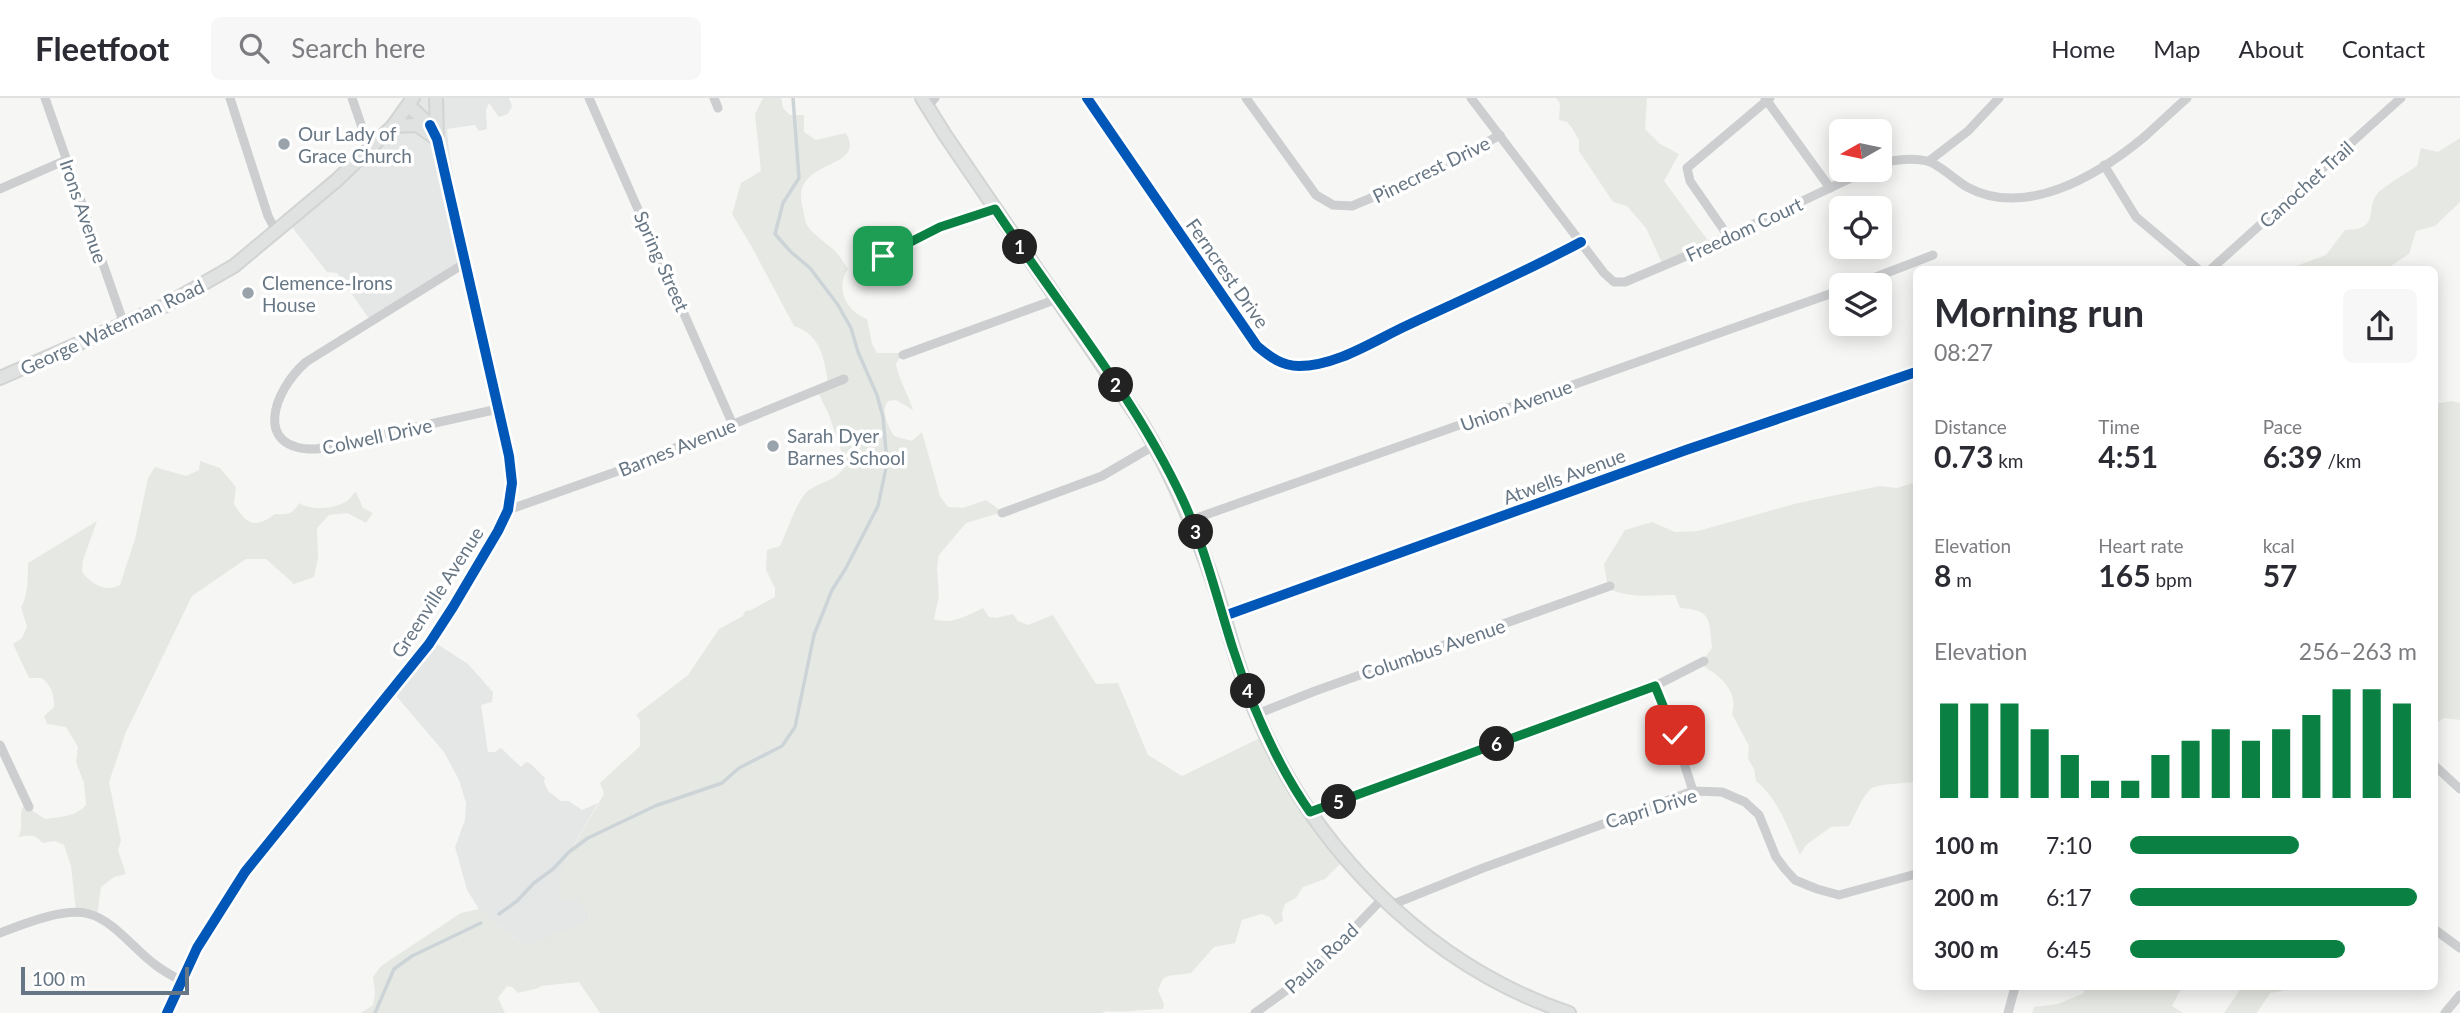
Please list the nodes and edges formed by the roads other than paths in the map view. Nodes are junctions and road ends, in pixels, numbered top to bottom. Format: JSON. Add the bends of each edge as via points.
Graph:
{"nodes":[{"id":1,"x":45,"y":98,"type":"edge"},
{"id":2,"x":230,"y":98,"type":"edge"},
{"id":3,"x":352,"y":98,"type":"edge"},
{"id":4,"x":436,"y":98,"type":"edge"},
{"id":5,"x":589,"y":98,"type":"edge"},
{"id":6,"x":714,"y":98,"type":"edge"},
{"id":7,"x":1087,"y":98,"type":"edge"},
{"id":8,"x":1246,"y":98,"type":"edge"},
{"id":9,"x":1471,"y":98,"type":"edge"},
{"id":10,"x":1999,"y":98,"type":"edge"},
{"id":11,"x":2187,"y":98,"type":"edge"},
{"id":12,"x":2401,"y":98,"type":"edge"},
{"id":13,"x":1767,"y":99,"type":"edge"},
{"id":14,"x":411,"y":101,"type":"edge"},
{"id":15,"x":928,"y":101,"type":"edge"},
{"id":16,"x":718,"y":108,"type":"dead end"},
{"id":17,"x":430,"y":125,"type":"joint"},
{"id":18,"x":393,"y":126,"type":"junction"},
{"id":19,"x":1500,"y":135,"type":"junction"},
{"id":20,"x":437,"y":139,"type":"junction"},
{"id":21,"x":372,"y":146,"type":"junction"},
{"id":22,"x":66,"y":160,"type":"junction"},
{"id":23,"x":1892,"y":161,"type":"edge"},
{"id":24,"x":1929,"y":161,"type":"junction"},
{"id":25,"x":2104,"y":165,"type":"junction"},
{"id":26,"x":1843,"y":182,"type":"edge"},
{"id":27,"x":1830,"y":188,"type":"junction"},
{"id":28,"x":0,"y":189,"type":"edge"},
{"id":29,"x":995,"y":209,"type":"junction"},
{"id":30,"x":276,"y":231,"type":"junction"},
{"id":31,"x":1728,"y":236,"type":"junction"},
{"id":32,"x":1581,"y":242,"type":"junction"},
{"id":33,"x":1933,"y":255,"type":"dead end"},
{"id":34,"x":883,"y":256,"type":"dead end"},
{"id":35,"x":465,"y":263,"type":"junction"},
{"id":36,"x":2194,"y":266,"type":"edge"},
{"id":37,"x":2214,"y":266,"type":"edge"},
{"id":38,"x":1886,"y":273,"type":"edge"},
{"id":39,"x":1829,"y":294,"type":"edge"},
{"id":40,"x":1057,"y":299,"type":"junction"},
{"id":41,"x":124,"y":324,"type":"junction"},
{"id":42,"x":903,"y":355,"type":"dead end"},
{"id":43,"x":1913,"y":373,"type":"edge"},
{"id":44,"x":0,"y":378,"type":"edge"},
{"id":45,"x":844,"y":379,"type":"dead end"},
{"id":46,"x":498,"y":409,"type":"junction"},
{"id":47,"x":733,"y":425,"type":"junction"},
{"id":48,"x":1155,"y":445,"type":"junction"},
{"id":49,"x":508,"y":510,"type":"junction"},
{"id":50,"x":1002,"y":513,"type":"dead end"},
{"id":51,"x":1191,"y":520,"type":"junction"},
{"id":52,"x":1610,"y":586,"type":"dead end"},
{"id":53,"x":1224,"y":616,"type":"junction"},
{"id":54,"x":1704,"y":662,"type":"dead end"},
{"id":55,"x":1655,"y":686,"type":"junction"},
{"id":56,"x":1257,"y":714,"type":"junction"},
{"id":57,"x":0,"y":745,"type":"edge"},
{"id":58,"x":2438,"y":769,"type":"edge"},
{"id":59,"x":2460,"y":789,"type":"edge"},
{"id":60,"x":1693,"y":791,"type":"junction"},
{"id":61,"x":29,"y":807,"type":"dead end"},
{"id":62,"x":1310,"y":812,"type":"junction"},
{"id":63,"x":1913,"y":875,"type":"edge"},
{"id":64,"x":1387,"y":901,"type":"junction"},
{"id":65,"x":2438,"y":932,"type":"edge"},
{"id":66,"x":0,"y":933,"type":"edge"},
{"id":67,"x":2460,"y":948,"type":"edge"},
{"id":68,"x":180,"y":980,"type":"junction"},
{"id":69,"x":2014,"y":990,"type":"edge"},
{"id":70,"x":2460,"y":995,"type":"edge"},
{"id":71,"x":167,"y":1013,"type":"edge"},
{"id":72,"x":1255,"y":1013,"type":"edge"},
{"id":73,"x":1569,"y":1013,"type":"edge"},
{"id":74,"x":2008,"y":1013,"type":"edge"},
{"id":75,"x":2445,"y":1013,"type":"edge"}],
"edges":[{"from":1,"to":22,"type":"street","name":"Irons Avenue"},
{"from":2,"to":30,"type":"street"},
{"from":3,"to":21,"type":"street"},
{"from":4,"to":20,"type":"main road"},
{"from":5,"to":47,"type":"street","name":"Spring Street"},
{"from":6,"to":16,"type":"street"},
{"from":7,"to":32,"type":"street","name":"Ferncrest Drive","via":[[1257,346],[1288,366],[1309,366],[1344,355]]},
{"from":8,"to":19,"type":"street","name":"Pinecrest Drive","via":[[1316,195],[1334,205],[1371,200]]},
{"from":9,"to":19,"type":"street"},
{"from":10,"to":24,"type":"street","via":[[1968,131]]},
{"from":11,"to":25,"type":"street"},
{"from":12,"to":37,"type":"street","name":"Canochet Trail"},
{"from":13,"to":27,"type":"street"},
{"from":13,"to":31,"type":"street","via":[[1687,168],[1690,181]]},
{"from":14,"to":17,"type":"main road","name":"Greenville Avenue"},
{"from":14,"to":18,"type":"main road","name":"George Waterman Road"},
{"from":15,"to":29,"type":"main road"},
{"from":17,"to":20,"type":"street","name":"Greenville Avenue"},
{"from":18,"to":20,"type":"main road","via":[[417,125]]},
{"from":18,"to":21,"type":"main road","name":"George Waterman Road"},
{"from":19,"to":32,"type":"street"},
{"from":20,"to":35,"type":"street","name":"Greenville Avenue"},
{"from":21,"to":30,"type":"main road","name":"George Waterman Road"},
{"from":22,"to":28,"type":"street"},
{"from":22,"to":41,"type":"street","name":"Irons Avenue"},
{"from":23,"to":24,"type":"street"},
{"from":24,"to":25,"type":"street","via":[[1968,188],[2017,199],[2061,187]]},
{"from":25,"to":36,"type":"street","via":[[2136,217]]},
{"from":26,"to":27,"type":"street","name":"Freedom Court"},
{"from":27,"to":31,"type":"street","name":"Freedom Court"},
{"from":29,"to":34,"type":"street","via":[[940,227]]},
{"from":29,"to":40,"type":"main road"},
{"from":30,"to":41,"type":"main road","name":"George Waterman Road","via":[[215,278]]},
{"from":31,"to":32,"type":"street","name":"Freedom Court","via":[[1625,282],[1609,279]]},
{"from":33,"to":38,"type":"street"},
{"from":35,"to":46,"type":"street","name":"Greenville Avenue"},
{"from":35,"to":46,"type":"street","name":"Colwell Drive","via":[[297,370],[279,395],[275,410],[278,432],[292,447],[317,449]]},
{"from":39,"to":51,"type":"street","name":"Union Avenue"},
{"from":40,"to":42,"type":"street"},
{"from":40,"to":48,"type":"main road"},
{"from":41,"to":44,"type":"main road","name":"George Waterman Road"},
{"from":43,"to":53,"type":"street","name":"Atwells Avenue"},
{"from":45,"to":47,"type":"street","name":"Barnes Avenue"},
{"from":46,"to":49,"type":"street","name":"Greenville Avenue","via":[[512,483]]},
{"from":47,"to":49,"type":"street","name":"Barnes Avenue"},
{"from":48,"to":50,"type":"street","via":[[1102,476]]},
{"from":48,"to":51,"type":"main road"},
{"from":49,"to":68,"type":"street","name":"Greenville Avenue","via":[[429,644],[245,872]]},
{"from":51,"to":53,"type":"main road"},
{"from":52,"to":56,"type":"street","name":"Columbus Avenue"},
{"from":53,"to":56,"type":"main road"},
{"from":54,"to":55,"type":"street"},
{"from":55,"to":60,"type":"street"},
{"from":55,"to":62,"type":"street"},
{"from":56,"to":62,"type":"main road","via":[[1284,772]]},
{"from":57,"to":61,"type":"street"},
{"from":58,"to":59,"type":"street"},
{"from":60,"to":63,"type":"street","name":"Capri Drive","via":[[1723,792],[1745,802],[1759,815],[1776,857],[1796,880],[1817,889],[1839,895]]},
{"from":60,"to":64,"type":"street","name":"Capri Drive"},
{"from":62,"to":64,"type":"main road"},
{"from":64,"to":72,"type":"street","name":"Paula Road","via":[[1313,971]]},
{"from":64,"to":73,"type":"main road","via":[[1437,944],[1488,977]]},
{"from":65,"to":67,"type":"street"},
{"from":66,"to":68,"type":"street","via":[[75,912],[91,914]]},
{"from":68,"to":71,"type":"street","name":"Greenville Avenue"},
{"from":69,"to":74,"type":"street"},
{"from":70,"to":75,"type":"street"}]}
